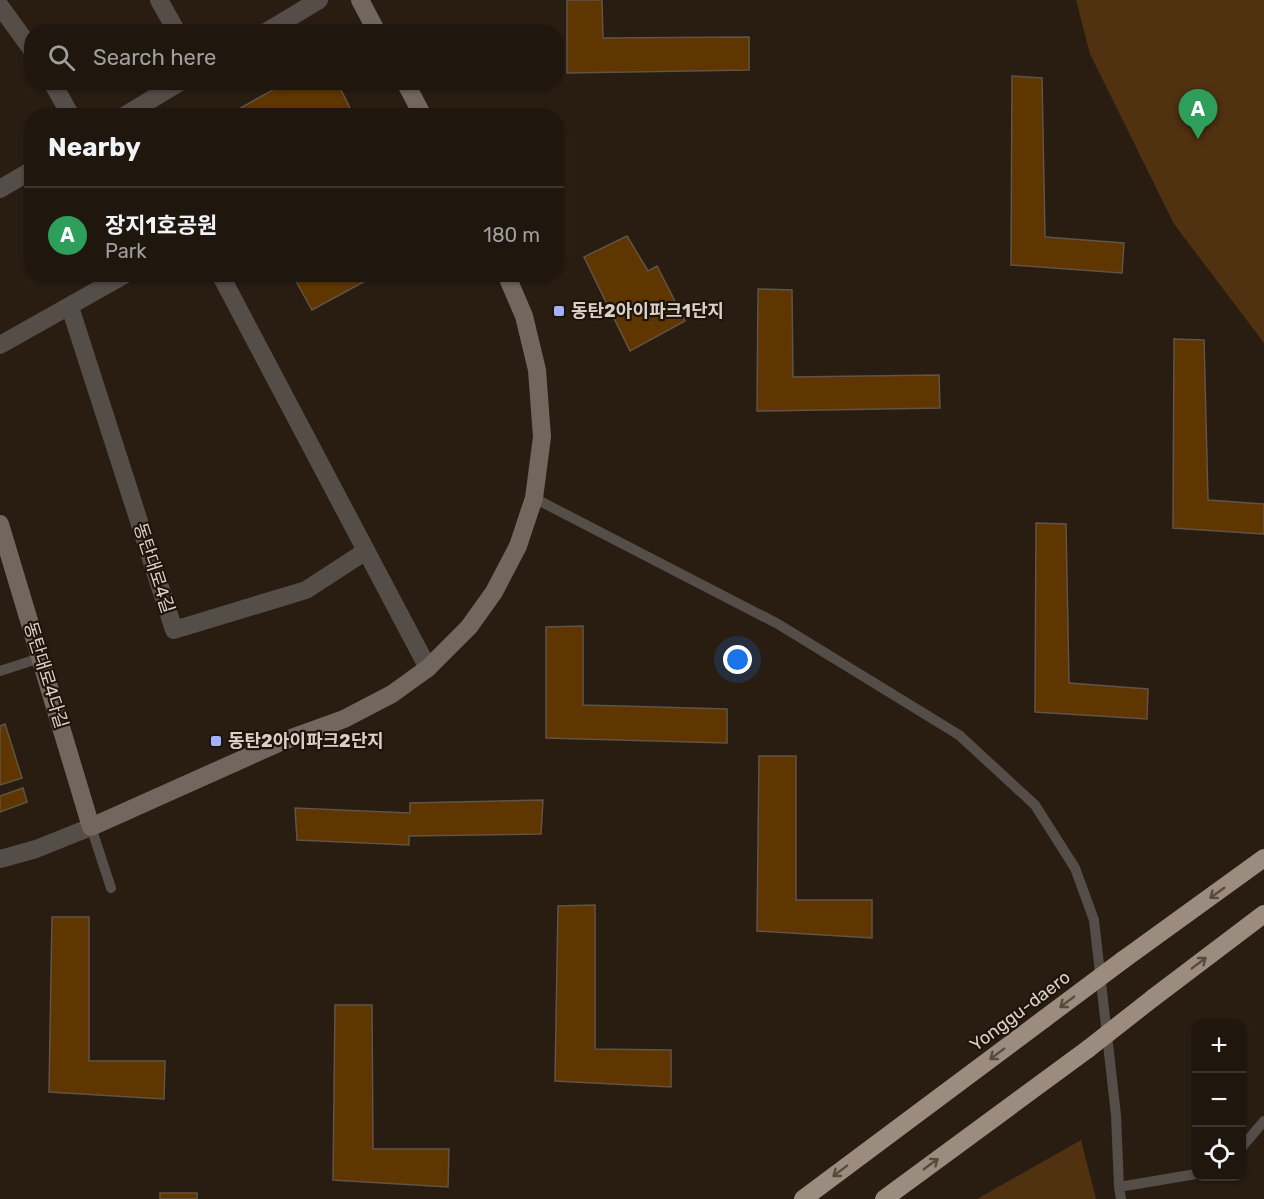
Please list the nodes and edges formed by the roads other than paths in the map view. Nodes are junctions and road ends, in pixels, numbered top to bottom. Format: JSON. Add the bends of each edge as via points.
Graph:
{"nodes":[{"id":1,"x":159,"y":0,"type":"edge"},
{"id":2,"x":319,"y":0,"type":"edge"},
{"id":3,"x":360,"y":0,"type":"edge"},
{"id":4,"x":0,"y":6,"type":"edge"},
{"id":5,"x":172,"y":24,"type":"edge"},
{"id":6,"x":279,"y":24,"type":"edge"},
{"id":7,"x":373,"y":24,"type":"edge"},
{"id":8,"x":24,"y":39,"type":"edge"},
{"id":9,"x":56,"y":90,"type":"edge"},
{"id":10,"x":167,"y":90,"type":"edge"},
{"id":11,"x":409,"y":90,"type":"edge"},
{"id":12,"x":67,"y":108,"type":"edge"},
{"id":13,"x":137,"y":108,"type":"edge"},
{"id":14,"x":419,"y":108,"type":"edge"},
{"id":15,"x":24,"y":175,"type":"edge"},
{"id":16,"x":1,"y":188,"type":"edge"},
{"id":17,"x":112,"y":282,"type":"edge"},
{"id":18,"x":224,"y":282,"type":"edge"},
{"id":19,"x":509,"y":282,"type":"edge"},
{"id":20,"x":70,"y":307,"type":"junction"},
{"id":21,"x":0,"y":345,"type":"edge"},
{"id":22,"x":534,"y":498,"type":"junction"},
{"id":23,"x":0,"y":524,"type":"edge"},
{"id":24,"x":366,"y":551,"type":"junction"},
{"id":25,"x":40,"y":658,"type":"junction"},
{"id":26,"x":428,"y":668,"type":"junction"},
{"id":27,"x":0,"y":671,"type":"edge"},
{"id":28,"x":91,"y":827,"type":"junction"},
{"id":29,"x":1264,"y":858,"type":"edge"},
{"id":30,"x":0,"y":859,"type":"edge"},
{"id":31,"x":111,"y":888,"type":"dead end"},
{"id":32,"x":1264,"y":914,"type":"edge"},
{"id":33,"x":1264,"y":1121,"type":"edge"},
{"id":34,"x":1246,"y":1143,"type":"edge"},
{"id":35,"x":1192,"y":1175,"type":"edge"},
{"id":36,"x":1119,"y":1187,"type":"junction"},
{"id":37,"x":802,"y":1199,"type":"edge"},
{"id":38,"x":884,"y":1199,"type":"edge"},
{"id":39,"x":1121,"y":1199,"type":"edge"}],
"edges":[{"from":1,"to":5,"type":"street"},
{"from":2,"to":6,"type":"street"},
{"from":3,"to":7,"type":"street"},
{"from":4,"to":8,"type":"street"},
{"from":9,"to":12,"type":"street"},
{"from":10,"to":13,"type":"street"},
{"from":11,"to":14,"type":"street"},
{"from":15,"to":16,"type":"street"},
{"from":17,"to":20,"type":"street"},
{"from":18,"to":24,"type":"street"},
{"from":19,"to":22,"type":"street","via":[[524,316],[537,370],[542,437]]},
{"from":20,"to":21,"type":"street"},
{"from":20,"to":24,"type":"street","name":"동탄대로4길","via":[[174,630],[306,590]]},
{"from":22,"to":26,"type":"street","via":[[518,546],[494,592],[469,627]]},
{"from":22,"to":36,"type":"lane","via":[[778,624],[959,735],[1035,805],[1075,868],[1094,920],[1116,1115]]},
{"from":23,"to":25,"type":"street","name":"동탄대로4다길"},
{"from":24,"to":26,"type":"street"},
{"from":25,"to":27,"type":"lane"},
{"from":25,"to":28,"type":"street","name":"동탄대로4다길"},
{"from":26,"to":28,"type":"street","via":[[392,694],[344,719],[283,741]]},
{"from":28,"to":30,"type":"street"},
{"from":28,"to":31,"type":"lane"},
{"from":29,"to":37,"type":"highway","name":"Yonggu-daero","one_way":true,"bridge":true},
{"from":38,"to":32,"type":"highway","one_way":true,"bridge":true},
{"from":33,"to":34,"type":"lane"},
{"from":35,"to":36,"type":"lane"},
{"from":36,"to":39,"type":"lane"}]}
